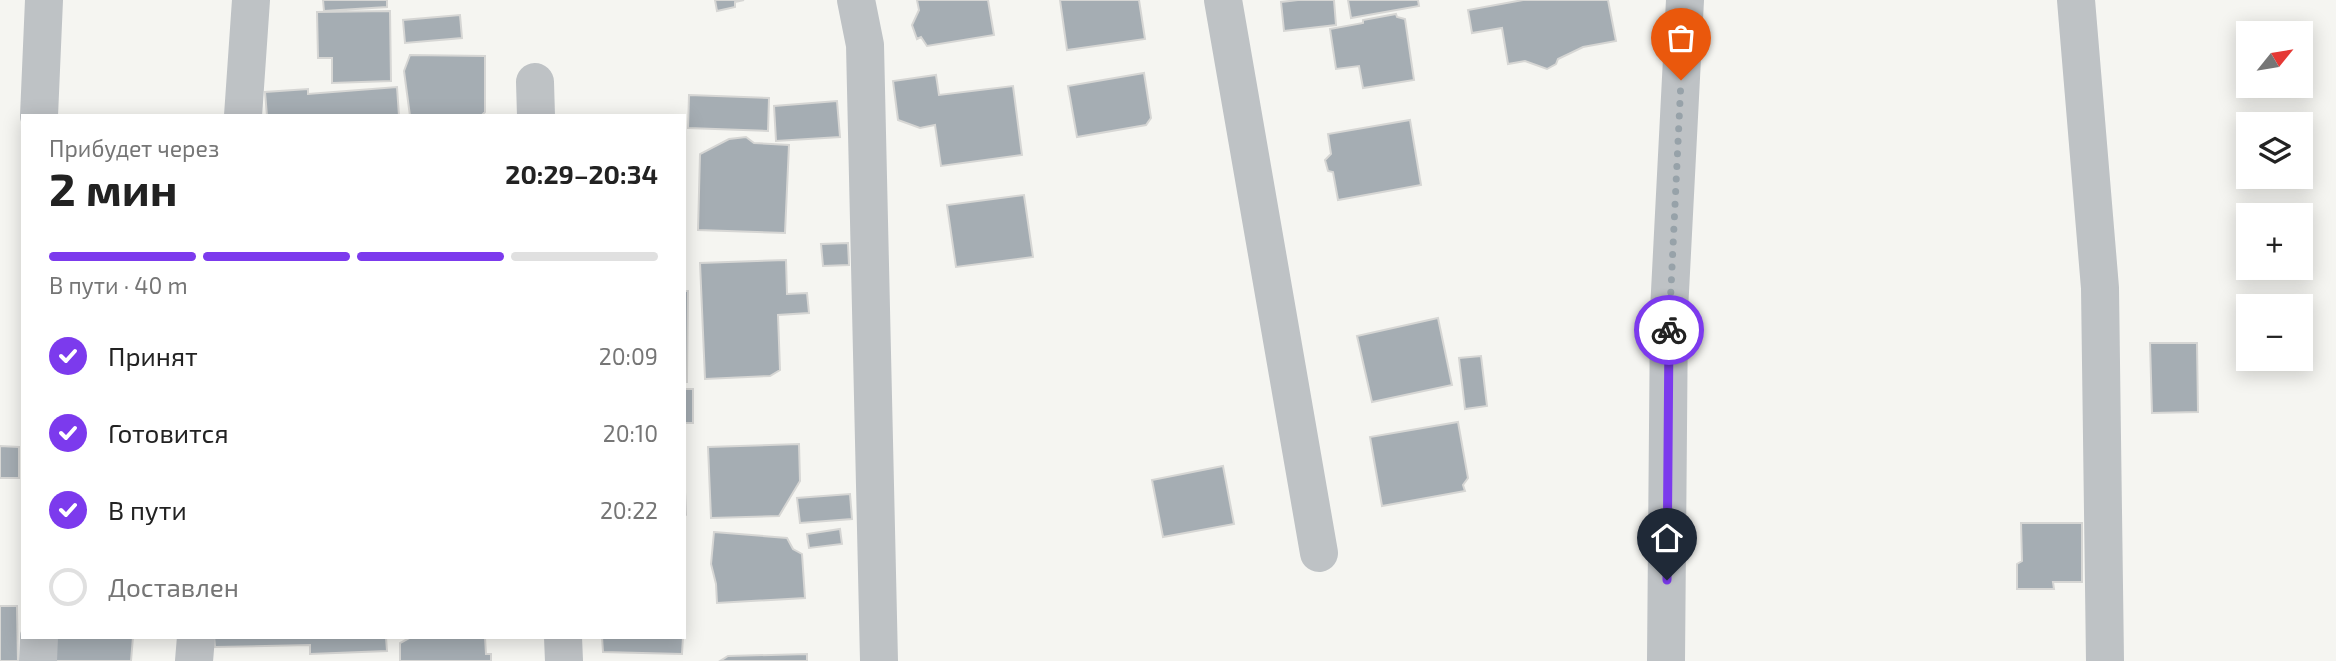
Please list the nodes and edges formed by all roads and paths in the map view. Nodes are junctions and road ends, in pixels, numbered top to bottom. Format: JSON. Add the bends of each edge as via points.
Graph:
{"nodes":[{"id":1,"x":44,"y":0,"type":"edge"},
{"id":2,"x":251,"y":0,"type":"edge"},
{"id":3,"x":856,"y":0,"type":"edge"},
{"id":4,"x":1223,"y":0,"type":"edge"},
{"id":5,"x":1685,"y":0,"type":"edge"},
{"id":6,"x":2076,"y":0,"type":"edge"},
{"id":7,"x":39,"y":114,"type":"edge"},
{"id":8,"x":243,"y":114,"type":"edge"},
{"id":9,"x":1319,"y":553,"type":"dead end"},
{"id":10,"x":39,"y":639,"type":"edge"},
{"id":11,"x":196,"y":639,"type":"edge"},
{"id":12,"x":564,"y":639,"type":"edge"},
{"id":13,"x":38,"y":661,"type":"edge"},
{"id":14,"x":194,"y":661,"type":"edge"},
{"id":15,"x":564,"y":661,"type":"edge"},
{"id":16,"x":879,"y":661,"type":"edge"},
{"id":17,"x":1666,"y":661,"type":"edge"},
{"id":18,"x":2105,"y":661,"type":"edge"}],
"edges":[{"from":1,"to":7,"type":"street"},
{"from":2,"to":8,"type":"street"},
{"from":3,"to":16,"type":"street","via":[[865,45]]},
{"from":4,"to":9,"type":"street"},
{"from":5,"to":17,"type":"street","via":[[1669,312]]},
{"from":6,"to":18,"type":"street","via":[[2100,288]]},
{"from":10,"to":13,"type":"street"},
{"from":11,"to":14,"type":"street"},
{"from":12,"to":15,"type":"street"}]}
